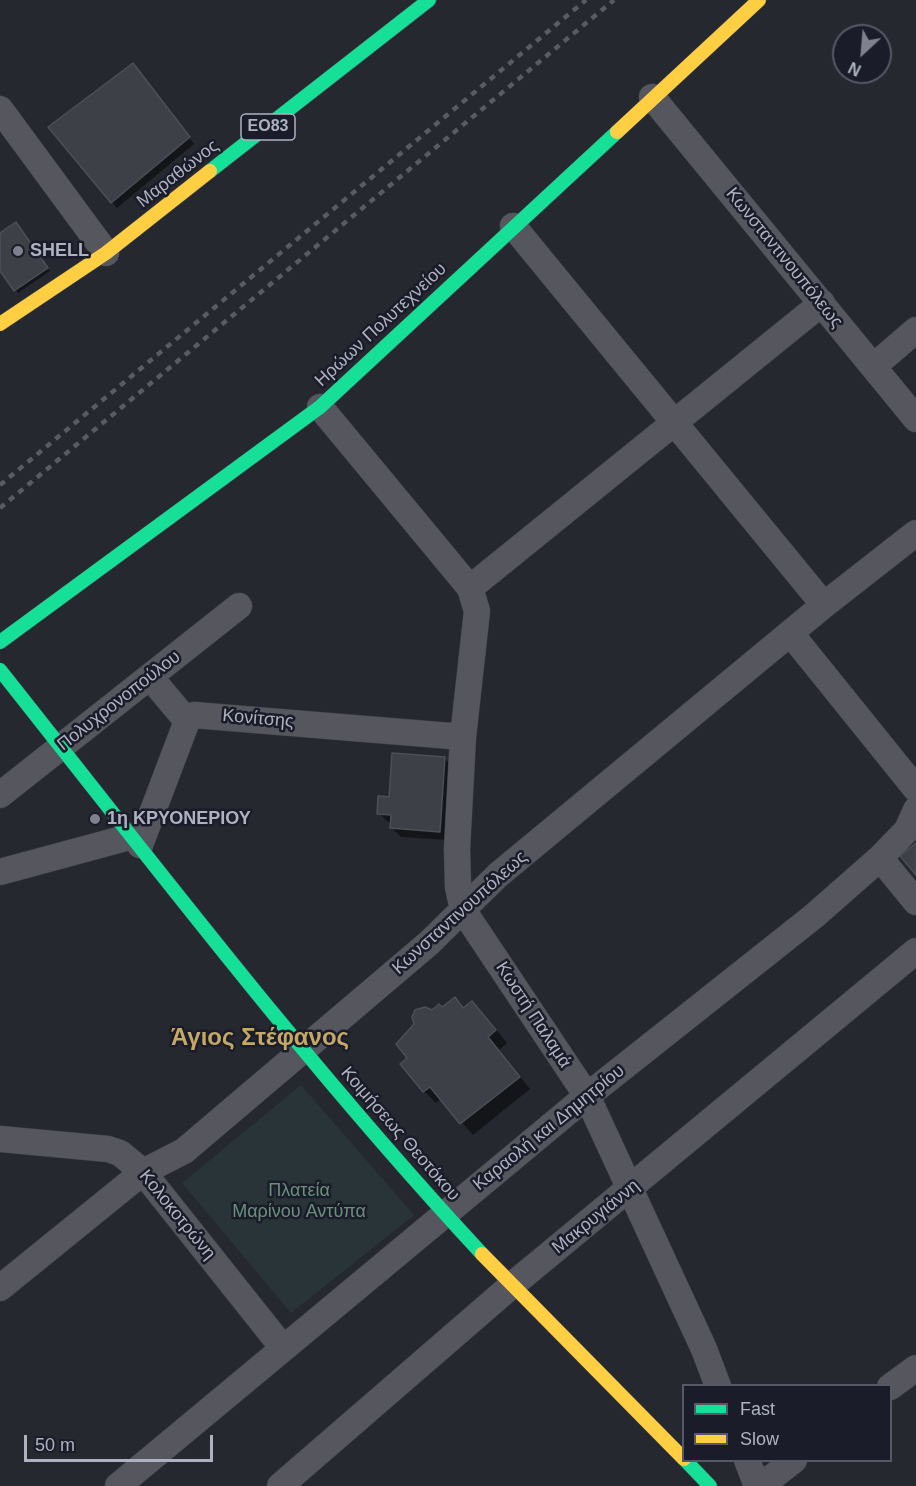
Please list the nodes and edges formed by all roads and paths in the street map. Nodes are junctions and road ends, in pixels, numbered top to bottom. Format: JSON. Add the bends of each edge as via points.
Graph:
{"nodes":[{"id":1,"x":429,"y":0,"type":"edge"},
{"id":2,"x":759,"y":0,"type":"edge"},
{"id":3,"x":652,"y":97,"type":"junction"},
{"id":4,"x":0,"y":110,"type":"edge"},
{"id":5,"x":513,"y":226,"type":"junction"},
{"id":6,"x":106,"y":253,"type":"junction"},
{"id":7,"x":822,"y":303,"type":"junction"},
{"id":8,"x":0,"y":324,"type":"edge"},
{"id":9,"x":916,"y":330,"type":"edge"},
{"id":10,"x":874,"y":366,"type":"junction"},
{"id":11,"x":320,"y":407,"type":"junction"},
{"id":12,"x":916,"y":419,"type":"edge"},
{"id":13,"x":674,"y":422,"type":"junction"},
{"id":14,"x":916,"y":533,"type":"edge"},
{"id":15,"x":470,"y":588,"type":"junction"},
{"id":16,"x":824,"y":605,"type":"junction"},
{"id":17,"x":239,"y":606,"type":"dead end"},
{"id":18,"x":791,"y":634,"type":"junction"},
{"id":19,"x":0,"y":642,"type":"edge"},
{"id":20,"x":0,"y":670,"type":"edge"},
{"id":21,"x":150,"y":676,"type":"junction"},
{"id":22,"x":186,"y":721,"type":"junction"},
{"id":23,"x":463,"y":737,"type":"junction"},
{"id":24,"x":61,"y":747,"type":"junction"},
{"id":25,"x":916,"y":789,"type":"edge"},
{"id":26,"x":0,"y":795,"type":"edge"},
{"id":27,"x":916,"y":810,"type":"edge"},
{"id":28,"x":136,"y":841,"type":"junction"},
{"id":29,"x":880,"y":858,"type":"junction"},
{"id":30,"x":0,"y":872,"type":"edge"},
{"id":31,"x":916,"y":902,"type":"edge"},
{"id":32,"x":463,"y":910,"type":"junction"},
{"id":33,"x":916,"y":951,"type":"edge"},
{"id":34,"x":303,"y":1049,"type":"junction"},
{"id":35,"x":587,"y":1096,"type":"junction"},
{"id":36,"x":0,"y":1139,"type":"edge"},
{"id":37,"x":143,"y":1172,"type":"junction"},
{"id":38,"x":629,"y":1189,"type":"junction"},
{"id":39,"x":445,"y":1214,"type":"junction"},
{"id":40,"x":511,"y":1286,"type":"junction"},
{"id":41,"x":0,"y":1288,"type":"edge"},
{"id":42,"x":283,"y":1348,"type":"junction"},
{"id":43,"x":916,"y":1368,"type":"edge"},
{"id":44,"x":717,"y":1384,"type":"edge"},
{"id":45,"x":892,"y":1386,"type":"edge"},
{"id":46,"x":682,"y":1458,"type":"edge"},
{"id":47,"x":686,"y":1462,"type":"edge"},
{"id":48,"x":747,"y":1462,"type":"edge"},
{"id":49,"x":793,"y":1462,"type":"edge"},
{"id":50,"x":118,"y":1486,"type":"edge"},
{"id":51,"x":280,"y":1486,"type":"edge"},
{"id":52,"x":710,"y":1486,"type":"edge"},
{"id":53,"x":759,"y":1486,"type":"edge"}],
"edges":[{"from":1,"to":6,"type":"street","name":"Μαραθώνος","number":"ΕΟ83"},
{"from":2,"to":3,"type":"street","name":"Ηρώων Πολυτεχνείου"},
{"from":3,"to":5,"type":"street","name":"Ηρώων Πολυτεχνείου"},
{"from":3,"to":7,"type":"street","name":"Κωνσταντινουπόλεως"},
{"from":4,"to":6,"type":"street"},
{"from":5,"to":11,"type":"street","name":"Ηρώων Πολυτεχνείου"},
{"from":5,"to":13,"type":"street"},
{"from":6,"to":8,"type":"street","name":"Μαραθώνος","number":"ΕΟ83"},
{"from":7,"to":10,"type":"street","name":"Κωνσταντινουπόλεως"},
{"from":7,"to":13,"type":"street"},
{"from":9,"to":10,"type":"street"},
{"from":10,"to":12,"type":"street","name":"Κωνσταντινουπόλεως"},
{"from":11,"to":15,"type":"street"},
{"from":11,"to":19,"type":"street","name":"Ηρώων Πολυτεχνείου"},
{"from":13,"to":15,"type":"street"},
{"from":13,"to":16,"type":"street"},
{"from":14,"to":16,"type":"street","name":"Κωνσταντινουπόλεως"},
{"from":15,"to":23,"type":"street","via":[[477,611]]},
{"from":16,"to":18,"type":"street","name":"Κωνσταντινουπόλεως"},
{"from":17,"to":21,"type":"street","name":"Πολυχρονοπούλου"},
{"from":18,"to":25,"type":"street"},
{"from":18,"to":32,"type":"street","name":"Κωνσταντινουπόλεως","via":[[498,875]]},
{"from":20,"to":24,"type":"street","name":"Κοιμήσεως Θεοτόκου"},
{"from":21,"to":22,"type":"street"},
{"from":21,"to":24,"type":"street","name":"Πολυχρονοπούλου"},
{"from":22,"to":23,"type":"street","name":"Κονίτσης","via":[[199,714]]},
{"from":22,"to":28,"type":"street"},
{"from":23,"to":32,"type":"street","via":[[457,849]]},
{"from":24,"to":26,"type":"street","name":"Πολυχρονοπούλου"},
{"from":24,"to":28,"type":"street","name":"Κοιμήσεως Θεοτόκου"},
{"from":27,"to":29,"type":"street","name":"Καραολή και Δημητρίου","via":[[907,830]]},
{"from":28,"to":30,"type":"street"},
{"from":28,"to":34,"type":"street","name":"Κοιμήσεως Θεοτόκου"},
{"from":29,"to":31,"type":"street"},
{"from":29,"to":35,"type":"street","name":"Καραολή και Δημητρίου","via":[[814,916]]},
{"from":32,"to":34,"type":"street","name":"Κωνσταντινουπόλεως"},
{"from":32,"to":35,"type":"street","name":"Κωστή Παλαμά"},
{"from":33,"to":38,"type":"street","name":"Μακρυγιάννη"},
{"from":34,"to":37,"type":"street","name":"Κωνσταντινουπόλεως","via":[[184,1151]]},
{"from":34,"to":39,"type":"street","name":"Κοιμήσεως Θεοτόκου"},
{"from":35,"to":38,"type":"street","name":"Κωστή Παλαμά"},
{"from":35,"to":39,"type":"street","name":"Καραολή και Δημητρίου"},
{"from":36,"to":37,"type":"street","name":"Κολοκοτρώνη","via":[[108,1149],[120,1152]]},
{"from":37,"to":41,"type":"street","name":"Κωνσταντινουπόλεως"},
{"from":37,"to":42,"type":"street","name":"Κολοκοτρώνη"},
{"from":38,"to":40,"type":"street","name":"Μακρυγιάννη"},
{"from":38,"to":44,"type":"street","name":"Κωστή Παλαμά"},
{"from":39,"to":40,"type":"street","name":"Κοιμήσεως Θεοτόκου"},
{"from":39,"to":42,"type":"street","name":"Καραολή και Δημητρίου"},
{"from":40,"to":46,"type":"street","name":"Κοιμήσεως Θεοτόκου"},
{"from":40,"to":51,"type":"street","name":"Μακρυγιάννη"},
{"from":42,"to":50,"type":"street","name":"Καραολή και Δημητρίου"},
{"from":43,"to":45,"type":"street"},
{"from":47,"to":52,"type":"street","name":"Κοιμήσεως Θεοτόκου"},
{"from":48,"to":53,"type":"street"},
{"from":49,"to":53,"type":"street"}]}
